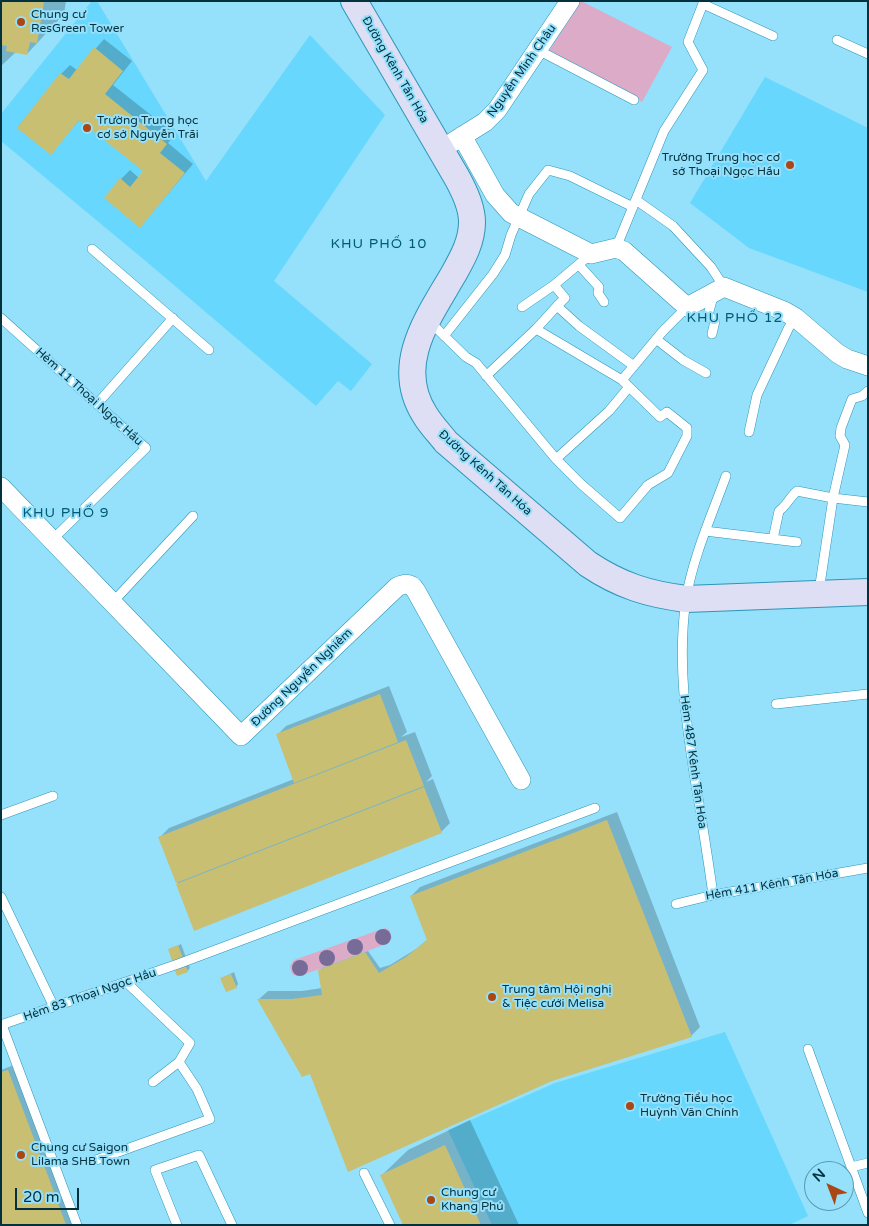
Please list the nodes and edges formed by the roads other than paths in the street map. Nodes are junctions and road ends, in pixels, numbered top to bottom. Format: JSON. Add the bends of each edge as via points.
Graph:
{"nodes":[{"id":1,"x":354,"y":1,"type":"edge"},
{"id":2,"x":570,"y":1,"type":"edge"},
{"id":3,"x":703,"y":3,"type":"edge"},
{"id":4,"x":773,"y":36,"type":"dead end"},
{"id":5,"x":837,"y":40,"type":"dead end"},
{"id":6,"x":538,"y":50,"type":"junction"},
{"id":7,"x":868,"y":54,"type":"edge"},
{"id":8,"x":634,"y":100,"type":"dead end"},
{"id":9,"x":451,"y":142,"type":"junction"},
{"id":10,"x":634,"y":203,"type":"junction"},
{"id":11,"x":518,"y":218,"type":"junction"},
{"id":12,"x":616,"y":248,"type":"junction"},
{"id":13,"x":92,"y":249,"type":"dead end"},
{"id":14,"x":585,"y":260,"type":"junction"},
{"id":15,"x":554,"y":285,"type":"junction"},
{"id":16,"x":719,"y":290,"type":"junction"},
{"id":17,"x":604,"y":302,"type":"dead end"},
{"id":18,"x":557,"y":306,"type":"junction"},
{"id":19,"x":522,"y":307,"type":"dead end"},
{"id":20,"x":687,"y":308,"type":"junction"},
{"id":21,"x":1,"y":318,"type":"edge"},
{"id":22,"x":173,"y":318,"type":"junction"},
{"id":23,"x":796,"y":318,"type":"junction"},
{"id":24,"x":435,"y":327,"type":"junction"},
{"id":25,"x":536,"y":329,"type":"junction"},
{"id":26,"x":712,"y":334,"type":"dead end"},
{"id":27,"x":656,"y":339,"type":"junction"},
{"id":28,"x":210,"y":350,"type":"dead end"},
{"id":29,"x":634,"y":366,"type":"junction"},
{"id":30,"x":868,"y":366,"type":"edge"},
{"id":31,"x":706,"y":373,"type":"dead end"},
{"id":32,"x":486,"y":376,"type":"junction"},
{"id":33,"x":622,"y":380,"type":"junction"},
{"id":34,"x":629,"y":387,"type":"junction"},
{"id":35,"x":868,"y":391,"type":"edge"},
{"id":36,"x":97,"y":404,"type":"junction"},
{"id":37,"x":749,"y":432,"type":"dead end"},
{"id":38,"x":556,"y":459,"type":"junction"},
{"id":39,"x":726,"y":476,"type":"dead end"},
{"id":40,"x":1,"y":487,"type":"edge"},
{"id":41,"x":833,"y":498,"type":"junction"},
{"id":42,"x":868,"y":502,"type":"edge"},
{"id":43,"x":193,"y":516,"type":"dead end"},
{"id":44,"x":705,"y":531,"type":"junction"},
{"id":45,"x":773,"y":539,"type":"junction"},
{"id":46,"x":52,"y":540,"type":"junction"},
{"id":47,"x":796,"y":542,"type":"dead end"},
{"id":48,"x":868,"y":592,"type":"edge"},
{"id":49,"x":818,"y":594,"type":"junction"},
{"id":50,"x":686,"y":599,"type":"junction"},
{"id":51,"x":112,"y":603,"type":"junction"},
{"id":52,"x":868,"y":694,"type":"edge"},
{"id":53,"x":776,"y":704,"type":"dead end"},
{"id":54,"x":521,"y":780,"type":"dead end"},
{"id":55,"x":53,"y":796,"type":"dead end"},
{"id":56,"x":595,"y":808,"type":"dead end"},
{"id":57,"x":1,"y":815,"type":"edge"},
{"id":58,"x":868,"y":868,"type":"edge"},
{"id":59,"x":714,"y":895,"type":"junction"},
{"id":60,"x":1,"y":897,"type":"edge"},
{"id":61,"x":676,"y":904,"type":"dead end"},
{"id":62,"x":126,"y":982,"type":"junction"},
{"id":63,"x":54,"y":1007,"type":"junction"},
{"id":64,"x":2,"y":1025,"type":"edge"},
{"id":65,"x":808,"y":1049,"type":"dead end"},
{"id":66,"x":178,"y":1062,"type":"junction"},
{"id":67,"x":153,"y":1082,"type":"dead end"},
{"id":68,"x":96,"y":1160,"type":"dead end"},
{"id":69,"x":849,"y":1161,"type":"edge"},
{"id":70,"x":868,"y":1163,"type":"edge"},
{"id":71,"x":854,"y":1166,"type":"edge"},
{"id":72,"x":364,"y":1173,"type":"dead end"},
{"id":73,"x":854,"y":1175,"type":"edge"},
{"id":74,"x":868,"y":1212,"type":"edge"},
{"id":75,"x":78,"y":1225,"type":"edge"},
{"id":76,"x":177,"y":1225,"type":"edge"},
{"id":77,"x":232,"y":1225,"type":"edge"},
{"id":78,"x":390,"y":1225,"type":"edge"}],
"edges":[{"from":1,"to":9,"type":"street","name":"Đường Kênh Tân Hóa"},
{"from":2,"to":6,"type":"street","name":"Nguyễn Minh Châu"},
{"from":3,"to":4,"type":"lane"},
{"from":3,"to":10,"type":"lane","via":[[688,42],[703,70],[664,131]]},
{"from":5,"to":7,"type":"lane"},
{"from":6,"to":8,"type":"lane"},
{"from":6,"to":9,"type":"street","name":"Nguyễn Minh Châu","via":[[491,117]]},
{"from":9,"to":11,"type":"street","via":[[500,202]]},
{"from":9,"to":24,"type":"street","name":"Đường Kênh Tân Hóa","via":[[472,222],[467,250]]},
{"from":10,"to":11,"type":"lane","via":[[548,170],[529,194]]},
{"from":10,"to":12,"type":"lane"},
{"from":10,"to":16,"type":"lane","via":[[673,226],[711,267]]},
{"from":11,"to":14,"type":"street"},
{"from":11,"to":24,"type":"lane","via":[[505,255],[493,274]]},
{"from":12,"to":14,"type":"street"},
{"from":12,"to":20,"type":"street","via":[[624,251]]},
{"from":13,"to":22,"type":"lane"},
{"from":14,"to":15,"type":"lane"},
{"from":14,"to":17,"type":"lane"},
{"from":15,"to":18,"type":"lane","via":[[566,298]]},
{"from":15,"to":19,"type":"lane"},
{"from":16,"to":20,"type":"street"},
{"from":16,"to":23,"type":"street"},
{"from":16,"to":26,"type":"lane","via":[[708,315],[715,321]]},
{"from":18,"to":25,"type":"lane"},
{"from":18,"to":29,"type":"lane"},
{"from":20,"to":27,"type":"lane"},
{"from":21,"to":36,"type":"lane","name":"Hẻm 11 Thoại Ngọc Hầu"},
{"from":22,"to":28,"type":"lane"},
{"from":22,"to":36,"type":"lane"},
{"from":23,"to":30,"type":"street","via":[[837,353]]},
{"from":23,"to":37,"type":"lane","via":[[757,395]]},
{"from":24,"to":32,"type":"lane"},
{"from":24,"to":50,"type":"street","name":"Đường Kênh Tân Hóa","via":[[414,348],[413,383],[424,414],[446,442],[600,572],[626,586]]},
{"from":25,"to":32,"type":"lane"},
{"from":25,"to":33,"type":"lane"},
{"from":27,"to":29,"type":"lane"},
{"from":27,"to":31,"type":"lane"},
{"from":29,"to":33,"type":"lane"},
{"from":32,"to":38,"type":"lane"},
{"from":33,"to":34,"type":"lane"},
{"from":34,"to":38,"type":"lane","via":[[609,412]]},
{"from":34,"to":38,"type":"lane","via":[[660,417],[667,412],[687,428],[668,473],[648,485],[620,518]]},
{"from":35,"to":41,"type":"lane","via":[[852,399],[841,428],[840,436],[845,445]]},
{"from":36,"to":46,"type":"lane","name":"Hẻm 11 Thoại Ngọc Hầu","via":[[146,448]]},
{"from":39,"to":44,"type":"lane","name":"Hẻm 487 Kênh Tân Hóa"},
{"from":40,"to":46,"type":"street","name":"Đường Nguyễn Nghiêm"},
{"from":41,"to":42,"type":"lane"},
{"from":41,"to":45,"type":"lane","via":[[797,491],[779,511]]},
{"from":41,"to":49,"type":"lane"},
{"from":43,"to":51,"type":"lane"},
{"from":44,"to":45,"type":"lane"},
{"from":44,"to":50,"type":"lane","name":"Hẻm 487 Kênh Tân Hóa"},
{"from":45,"to":47,"type":"lane"},
{"from":46,"to":51,"type":"street","name":"Đường Nguyễn Nghiêm"},
{"from":48,"to":49,"type":"street","name":"Đường Kênh Tân Hóa"},
{"from":49,"to":50,"type":"street","name":"Đường Kênh Tân Hóa"},
{"from":50,"to":59,"type":"lane","name":"Hẻm 487 Kênh Tân Hóa","via":[[682,636],[685,721]]},
{"from":51,"to":54,"type":"street","name":"Đường Nguyễn Nghiêm","via":[[241,736],[397,587],[410,585]]},
{"from":52,"to":53,"type":"lane"},
{"from":55,"to":57,"type":"lane"},
{"from":56,"to":62,"type":"lane","name":"Hẻm 83 Thoại Ngọc Hầu"},
{"from":58,"to":59,"type":"lane","name":"Hẻm 411 Kênh Tân Hóa"},
{"from":59,"to":61,"type":"lane","name":"Hẻm 411 Kênh Tân Hóa"},
{"from":60,"to":63,"type":"lane"},
{"from":62,"to":63,"type":"lane","name":"Hẻm 83 Thoại Ngọc Hầu"},
{"from":62,"to":66,"type":"lane","via":[[190,1042]]},
{"from":63,"to":64,"type":"lane","name":"Hẻm 83 Thoại Ngọc Hầu"},
{"from":64,"to":75,"type":"lane"},
{"from":65,"to":69,"type":"lane"},
{"from":66,"to":67,"type":"lane"},
{"from":66,"to":68,"type":"lane","via":[[197,1089],[210,1119]]},
{"from":70,"to":71,"type":"lane"},
{"from":72,"to":78,"type":"lane"},
{"from":73,"to":74,"type":"lane"},
{"from":76,"to":77,"type":"lane","via":[[155,1170],[199,1155]]}]}
